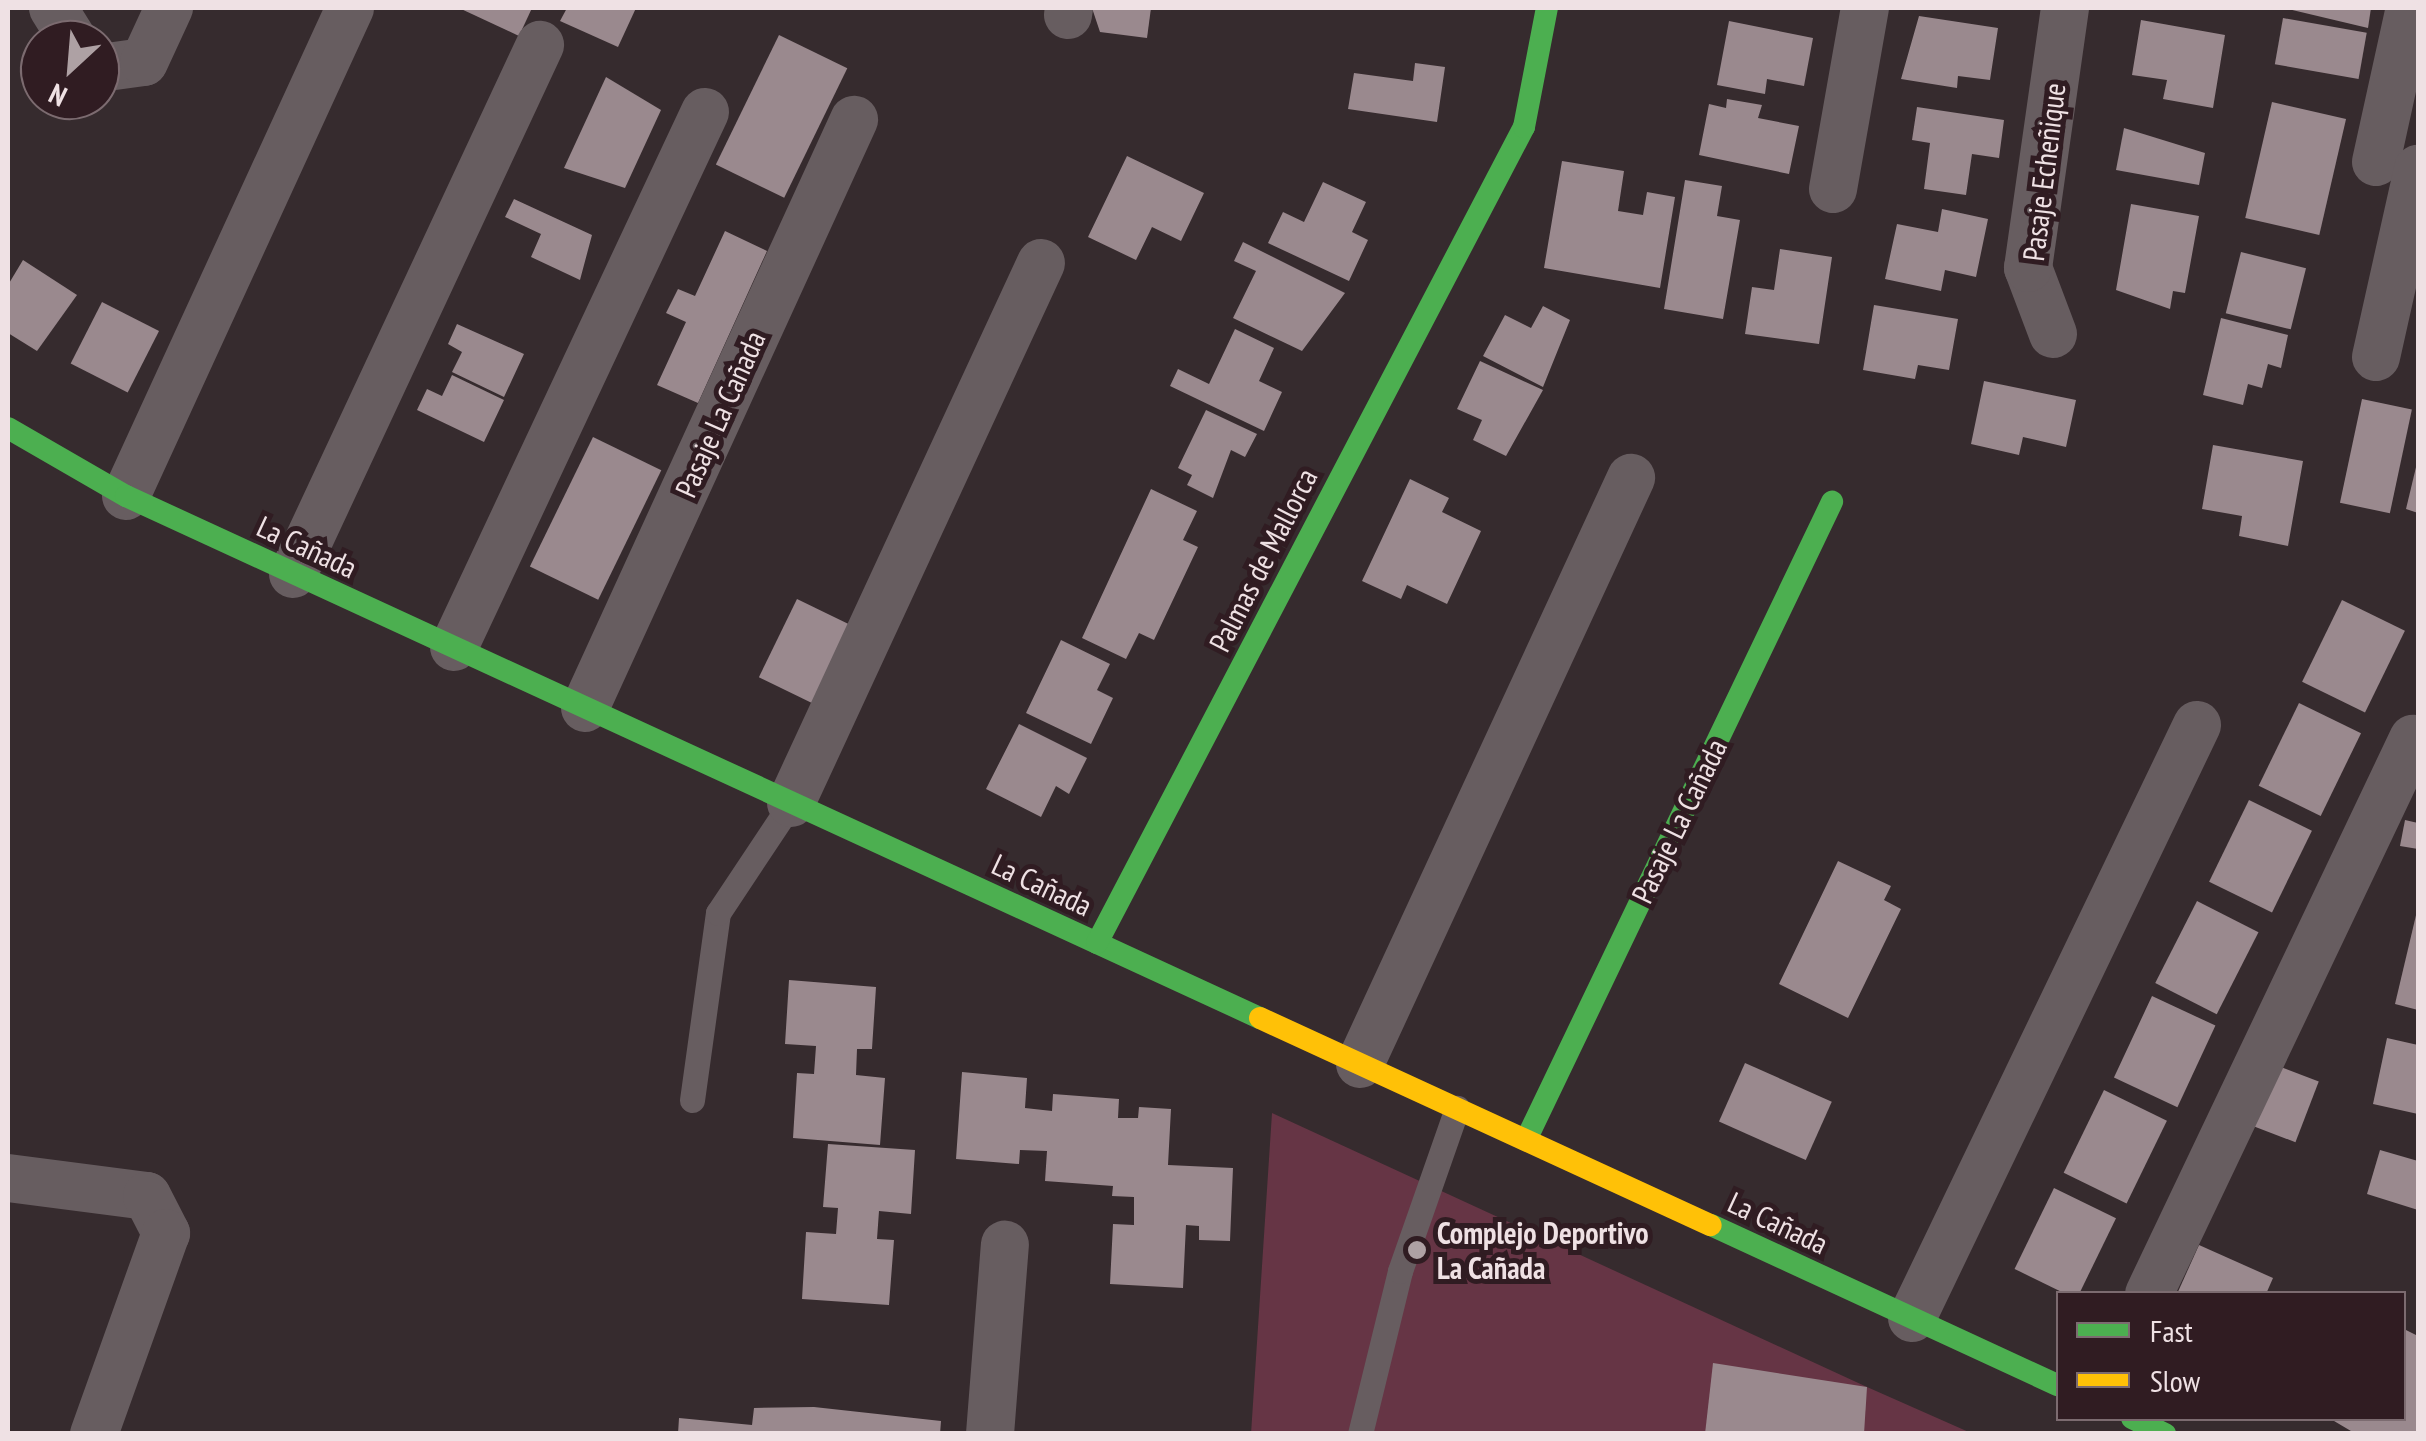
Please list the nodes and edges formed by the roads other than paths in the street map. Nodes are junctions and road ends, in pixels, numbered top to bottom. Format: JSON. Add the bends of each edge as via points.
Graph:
{"nodes":[{"id":1,"x":169,"y":8,"type":"edge"},
{"id":2,"x":350,"y":8,"type":"edge"},
{"id":3,"x":1547,"y":8,"type":"edge"},
{"id":4,"x":1865,"y":8,"type":"edge"},
{"id":5,"x":2065,"y":8,"type":"edge"},
{"id":6,"x":2410,"y":8,"type":"edge"},
{"id":7,"x":540,"y":45,"type":"dead end"},
{"id":8,"x":120,"y":65,"type":"edge"},
{"id":9,"x":705,"y":112,"type":"dead end"},
{"id":10,"x":854,"y":120,"type":"dead end"},
{"id":11,"x":1486,"y":139,"type":"dead end"},
{"id":12,"x":2397,"y":165,"type":"edge"},
{"id":13,"x":1833,"y":189,"type":"dead end"},
{"id":14,"x":1482,"y":204,"type":"junction"},
{"id":15,"x":1041,"y":263,"type":"dead end"},
{"id":16,"x":2053,"y":334,"type":"dead end"},
{"id":17,"x":2376,"y":357,"type":"dead end"},
{"id":18,"x":8,"y":428,"type":"edge"},
{"id":19,"x":1631,"y":478,"type":"dead end"},
{"id":20,"x":126,"y":496,"type":"junction"},
{"id":21,"x":1832,"y":502,"type":"dead end"},
{"id":22,"x":293,"y":574,"type":"junction"},
{"id":23,"x":454,"y":648,"type":"junction"},
{"id":24,"x":585,"y":708,"type":"junction"},
{"id":25,"x":2197,"y":725,"type":"dead end"},
{"id":26,"x":2412,"y":739,"type":"dead end"},
{"id":27,"x":791,"y":803,"type":"junction"},
{"id":28,"x":1097,"y":943,"type":"junction"},
{"id":29,"x":1360,"y":1064,"type":"junction"},
{"id":30,"x":692,"y":1100,"type":"dead end"},
{"id":31,"x":1457,"y":1108,"type":"junction"},
{"id":32,"x":1526,"y":1140,"type":"junction"},
{"id":33,"x":8,"y":1178,"type":"edge"},
{"id":34,"x":1005,"y":1245,"type":"dead end"},
{"id":35,"x":2150,"y":1291,"type":"edge"},
{"id":36,"x":1912,"y":1318,"type":"junction"},
{"id":37,"x":2056,"y":1384,"type":"edge"},
{"id":38,"x":2138,"y":1421,"type":"edge"},
{"id":39,"x":94,"y":1434,"type":"edge"},
{"id":40,"x":990,"y":1434,"type":"edge"},
{"id":41,"x":1360,"y":1434,"type":"edge"},
{"id":42,"x":2165,"y":1434,"type":"edge"}],
"edges":[{"from":1,"to":8,"type":"street","via":[[144,62]]},
{"from":2,"to":20,"type":"street"},
{"from":3,"to":14,"type":"street","name":"Palmas de Mallorca","via":[[1524,128]]},
{"from":4,"to":13,"type":"street"},
{"from":5,"to":16,"type":"street","name":"Pasaje Echeñique","via":[[2028,268]]},
{"from":6,"to":12,"type":"street"},
{"from":7,"to":22,"type":"street"},
{"from":9,"to":23,"type":"street"},
{"from":10,"to":24,"type":"street","name":"Pasaje La Cañada"},
{"from":11,"to":14,"type":"street","name":"Palmas de Mallorca"},
{"from":12,"to":17,"type":"street"},
{"from":14,"to":28,"type":"street","name":"Palmas de Mallorca"},
{"from":15,"to":27,"type":"street"},
{"from":18,"to":20,"type":"street","name":"La Cañada"},
{"from":19,"to":29,"type":"street"},
{"from":20,"to":22,"type":"street","name":"La Cañada"},
{"from":21,"to":32,"type":"street","name":"Pasaje La Cañada"},
{"from":22,"to":23,"type":"street","name":"La Cañada"},
{"from":23,"to":24,"type":"street","name":"La Cañada"},
{"from":24,"to":27,"type":"street","name":"La Cañada"},
{"from":25,"to":36,"type":"street"},
{"from":26,"to":35,"type":"street"},
{"from":27,"to":28,"type":"street","name":"La Cañada"},
{"from":27,"to":30,"type":"lane","via":[[718,913]]},
{"from":28,"to":29,"type":"street","name":"La Cañada"},
{"from":29,"to":31,"type":"street","name":"La Cañada"},
{"from":31,"to":32,"type":"street","name":"La Cañada"},
{"from":31,"to":41,"type":"lane","via":[[1400,1270]]},
{"from":32,"to":36,"type":"street","name":"La Cañada"},
{"from":33,"to":39,"type":"street","via":[[147,1196],[166,1233]]},
{"from":34,"to":40,"type":"street"},
{"from":36,"to":37,"type":"street","name":"La Cañada"},
{"from":38,"to":42,"type":"street"}]}
